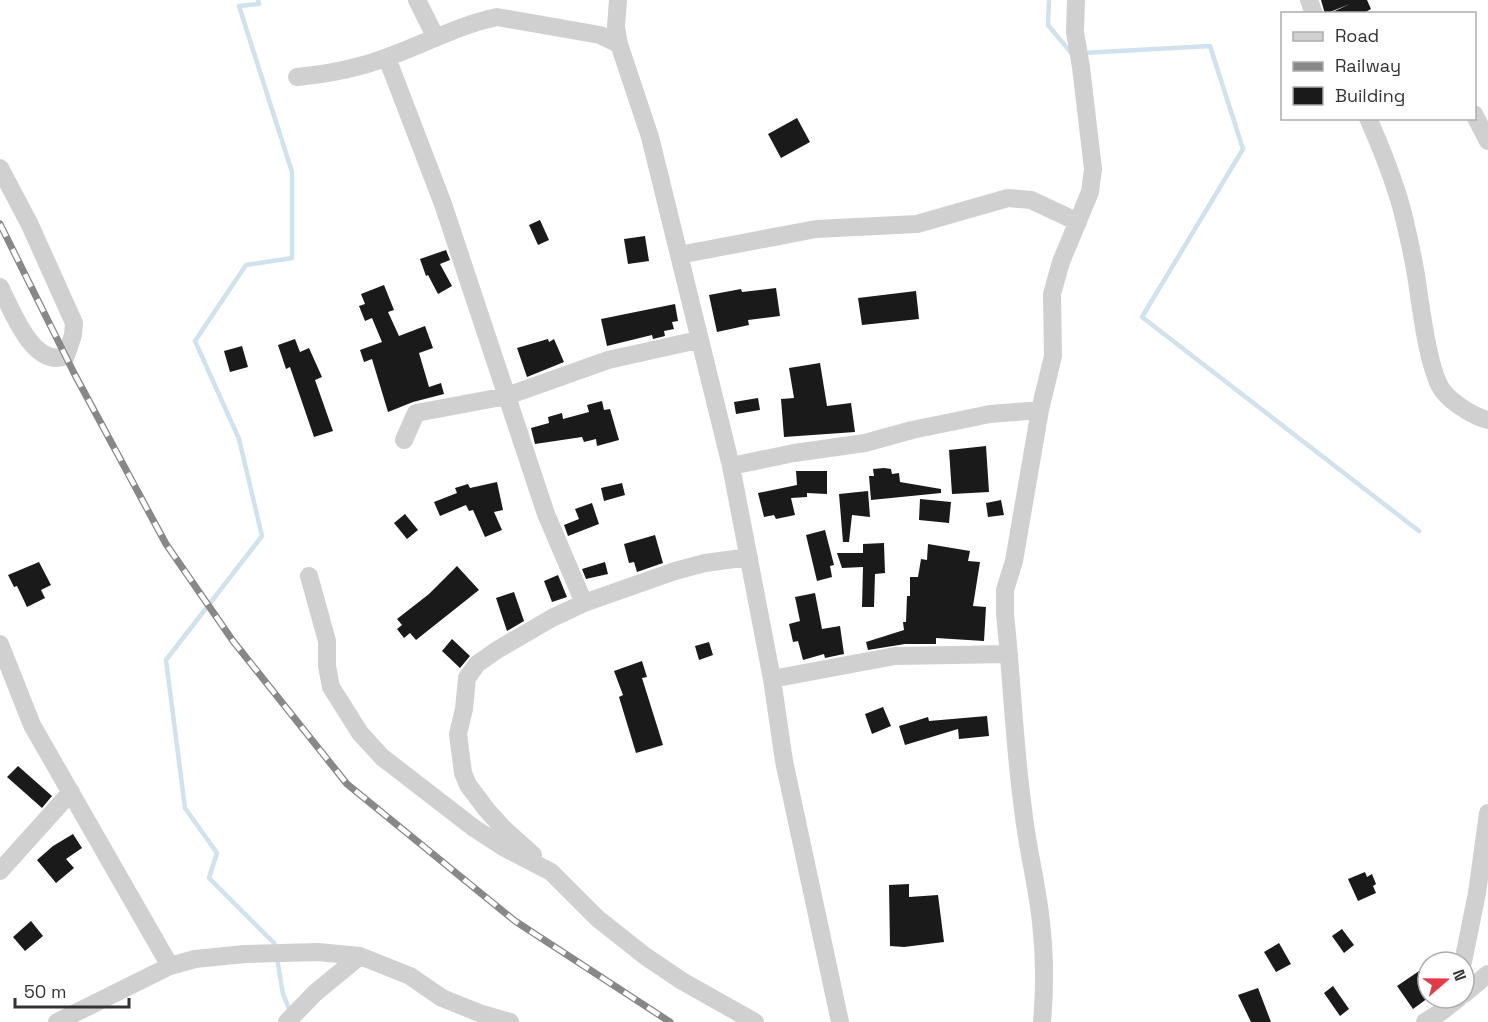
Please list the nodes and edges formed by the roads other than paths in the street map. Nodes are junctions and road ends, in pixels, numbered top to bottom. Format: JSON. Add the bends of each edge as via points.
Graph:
{"nodes":[{"id":1,"x":417,"y":0,"type":"edge"},
{"id":2,"x":618,"y":0,"type":"edge"},
{"id":3,"x":1076,"y":0,"type":"edge"},
{"id":4,"x":436,"y":38,"type":"junction"},
{"id":5,"x":619,"y":44,"type":"junction"},
{"id":6,"x":387,"y":58,"type":"junction"},
{"id":7,"x":297,"y":77,"type":"dead end"},
{"id":8,"x":1476,"y":118,"type":"edge"},
{"id":9,"x":1369,"y":120,"type":"edge"},
{"id":10,"x":1488,"y":141,"type":"edge"},
{"id":11,"x":0,"y":168,"type":"edge"},
{"id":12,"x":1078,"y":222,"type":"junction"},
{"id":13,"x":679,"y":255,"type":"junction"},
{"id":14,"x":0,"y":287,"type":"edge"},
{"id":15,"x":699,"y":340,"type":"junction"},
{"id":16,"x":507,"y":396,"type":"junction"},
{"id":17,"x":1040,"y":410,"type":"junction"},
{"id":18,"x":1488,"y":420,"type":"edge"},
{"id":19,"x":404,"y":440,"type":"dead end"},
{"id":20,"x":731,"y":466,"type":"junction"},
{"id":21,"x":749,"y":557,"type":"junction"},
{"id":22,"x":309,"y":576,"type":"dead end"},
{"id":23,"x":584,"y":603,"type":"junction"},
{"id":24,"x":0,"y":644,"type":"edge"},
{"id":25,"x":1009,"y":654,"type":"junction"},
{"id":26,"x":772,"y":680,"type":"junction"},
{"id":27,"x":71,"y":792,"type":"junction"},
{"id":28,"x":1488,"y":813,"type":"edge"},
{"id":29,"x":0,"y":870,"type":"edge"},
{"id":30,"x":551,"y":872,"type":"junction"},
{"id":31,"x":1465,"y":950,"type":"edge"},
{"id":32,"x":360,"y":956,"type":"junction"},
{"id":33,"x":170,"y":966,"type":"junction"},
{"id":34,"x":1488,"y":974,"type":"edge"},
{"id":35,"x":1476,"y":984,"type":"edge"},
{"id":36,"x":442,"y":998,"type":"junction"},
{"id":37,"x":1440,"y":1010,"type":"edge"},
{"id":38,"x":57,"y":1022,"type":"edge"},
{"id":39,"x":287,"y":1022,"type":"edge"},
{"id":40,"x":459,"y":1022,"type":"edge"},
{"id":41,"x":510,"y":1022,"type":"edge"},
{"id":42,"x":754,"y":1022,"type":"edge"},
{"id":43,"x":840,"y":1022,"type":"edge"},
{"id":44,"x":1042,"y":1022,"type":"edge"},
{"id":45,"x":1425,"y":1022,"type":"edge"}],
"edges":[{"from":1,"to":4,"type":"street"},
{"from":2,"to":5,"type":"street"},
{"from":3,"to":12,"type":"street","via":[[1075,32],[1093,169],[1090,192]]},
{"from":4,"to":5,"type":"street","via":[[497,17],[600,35]]},
{"from":4,"to":6,"type":"street"},
{"from":5,"to":13,"type":"street","via":[[650,137]]},
{"from":6,"to":7,"type":"street","via":[[357,68]]},
{"from":6,"to":16,"type":"street","via":[[443,204]]},
{"from":8,"to":10,"type":"street"},
{"from":9,"to":18,"type":"street","via":[[1404,218],[1435,375],[1442,390],[1467,411]]},
{"from":11,"to":14,"type":"street","via":[[74,323],[74,336],[66,356],[49,357],[31,344]]},
{"from":12,"to":13,"type":"street","via":[[1031,200],[1008,198],[918,224],[816,229]]},
{"from":12,"to":17,"type":"street","via":[[1052,294],[1053,356]]},
{"from":13,"to":15,"type":"street"},
{"from":15,"to":16,"type":"street","via":[[608,360]]},
{"from":15,"to":20,"type":"street"},
{"from":16,"to":19,"type":"street","via":[[416,413]]},
{"from":16,"to":23,"type":"street","via":[[546,514]]},
{"from":17,"to":20,"type":"street","via":[[990,414],[865,443]]},
{"from":17,"to":25,"type":"street","via":[[1014,561],[1005,590]]},
{"from":20,"to":21,"type":"street"},
{"from":21,"to":23,"type":"street","via":[[675,571]]},
{"from":21,"to":26,"type":"street"},
{"from":22,"to":30,"type":"street","via":[[327,641],[331,687],[360,733],[382,757],[474,828]]},
{"from":23,"to":30,"type":"street","via":[[477,664],[467,678],[458,734],[468,785],[503,828]]},
{"from":24,"to":27,"type":"street","via":[[32,724]]},
{"from":25,"to":26,"type":"street","via":[[895,656]]},
{"from":25,"to":44,"type":"street","via":[[1021,795],[1043,947]]},
{"from":26,"to":43,"type":"street","via":[[786,772]]},
{"from":27,"to":29,"type":"street"},
{"from":27,"to":33,"type":"street"},
{"from":28,"to":31,"type":"street"},
{"from":30,"to":42,"type":"street","via":[[597,918],[645,956]]},
{"from":32,"to":33,"type":"street","via":[[318,952],[245,954]]},
{"from":32,"to":36,"type":"street","via":[[410,976]]},
{"from":32,"to":39,"type":"street"},
{"from":33,"to":38,"type":"street"},
{"from":34,"to":35,"type":"street"},
{"from":36,"to":40,"type":"street"},
{"from":36,"to":41,"type":"street"},
{"from":37,"to":45,"type":"street"}]}
